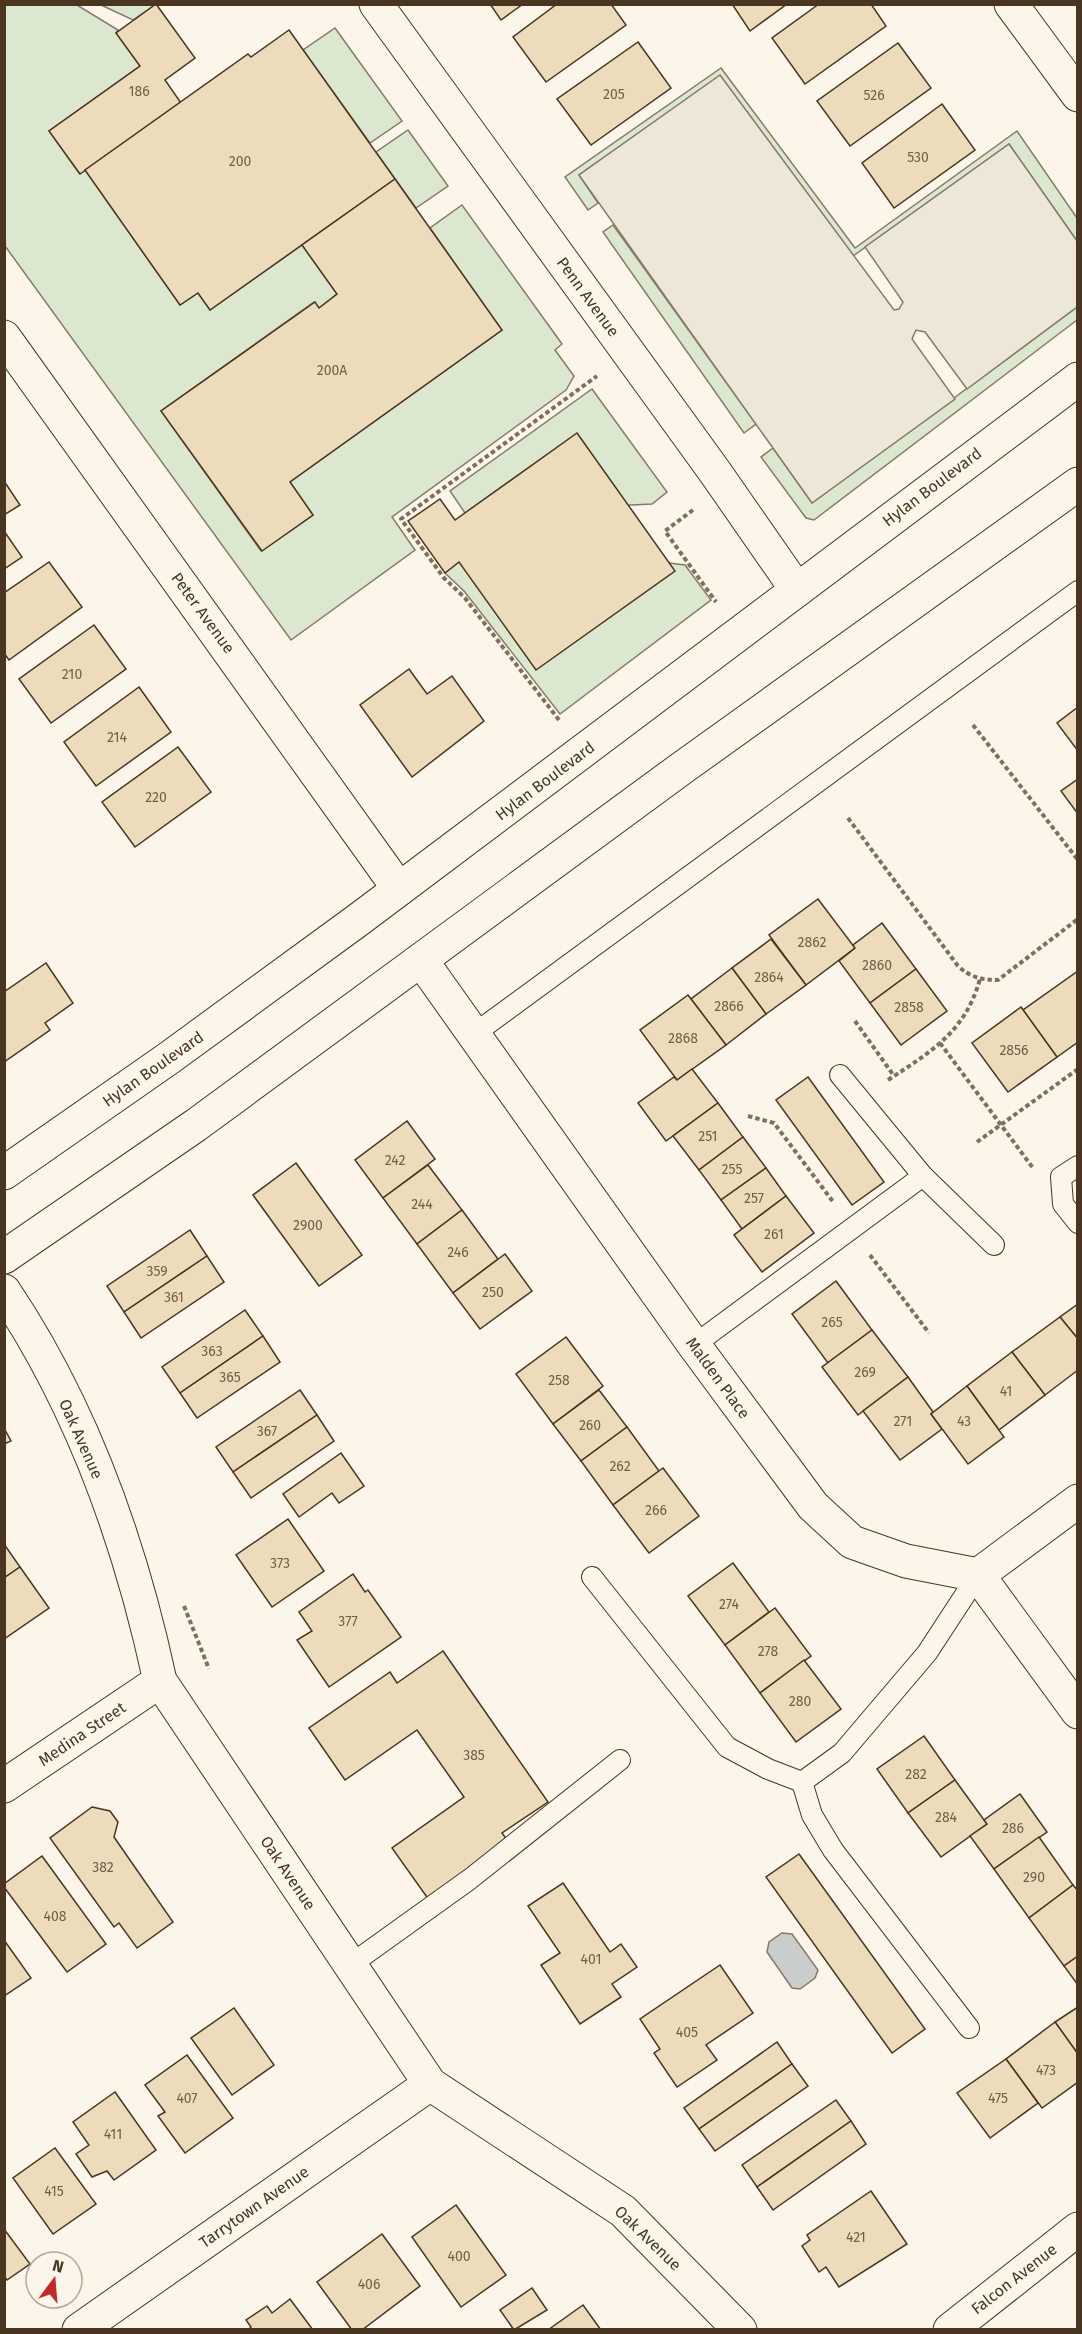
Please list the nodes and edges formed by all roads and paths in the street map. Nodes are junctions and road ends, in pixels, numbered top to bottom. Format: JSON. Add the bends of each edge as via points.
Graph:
{"nodes":[{"id":1,"x":376,"y":4,"type":"edge"},
{"id":2,"x":1011,"y":4,"type":"edge"},
{"id":3,"x":1077,"y":95,"type":"edge"},
{"id":4,"x":4,"y":337,"type":"edge"},
{"id":5,"x":597,"y":376,"type":"dead end"},
{"id":6,"x":1077,"y":379,"type":"edge"},
{"id":7,"x":1077,"y":484,"type":"edge"},
{"id":8,"x":693,"y":510,"type":"dead end"},
{"id":9,"x":797,"y":590,"type":"junction"},
{"id":10,"x":1077,"y":591,"type":"edge"},
{"id":11,"x":716,"y":602,"type":"dead end"},
{"id":12,"x":559,"y":721,"type":"dead end"},
{"id":13,"x":973,"y":725,"type":"dead end"},
{"id":14,"x":848,"y":818,"type":"dead end"},
{"id":15,"x":1077,"y":860,"type":"edge"},
{"id":16,"x":399,"y":890,"type":"junction"},
{"id":17,"x":1077,"y":920,"type":"edge"},
{"id":18,"x":421,"y":960,"type":"junction"},
{"id":19,"x":980,"y":979,"type":"junction"},
{"id":20,"x":855,"y":1021,"type":"dead end"},
{"id":21,"x":474,"y":1034,"type":"junction"},
{"id":22,"x":940,"y":1043,"type":"junction"},
{"id":23,"x":1077,"y":1069,"type":"edge"},
{"id":24,"x":840,"y":1075,"type":"dead end"},
{"id":25,"x":894,"y":1076,"type":"junction"},
{"id":26,"x":888,"y":1080,"type":"dead end"},
{"id":27,"x":748,"y":1116,"type":"dead end"},
{"id":28,"x":1000,"y":1125,"type":"junction"},
{"id":29,"x":977,"y":1142,"type":"dead end"},
{"id":30,"x":1077,"y":1166,"type":"edge"},
{"id":31,"x":1036,"y":1172,"type":"dead end"},
{"id":32,"x":4,"y":1173,"type":"edge"},
{"id":33,"x":923,"y":1176,"type":"junction"},
{"id":34,"x":1077,"y":1223,"type":"edge"},
{"id":35,"x":852,"y":1228,"type":"junction"},
{"id":36,"x":994,"y":1245,"type":"dead end"},
{"id":37,"x":4,"y":1257,"type":"edge"},
{"id":38,"x":4,"y":1292,"type":"edge"},
{"id":39,"x":929,"y":1333,"type":"dead end"},
{"id":40,"x":694,"y":1345,"type":"junction"},
{"id":41,"x":1077,"y":1501,"type":"edge"},
{"id":42,"x":978,"y":1575,"type":"junction"},
{"id":43,"x":592,"y":1577,"type":"dead end"},
{"id":44,"x":182,"y":1599,"type":"dead end"},
{"id":45,"x":208,"y":1669,"type":"dead end"},
{"id":46,"x":160,"y":1682,"type":"junction"},
{"id":47,"x":1077,"y":1712,"type":"edge"},
{"id":48,"x":620,"y":1760,"type":"dead end"},
{"id":49,"x":802,"y":1782,"type":"junction"},
{"id":50,"x":4,"y":1786,"type":"edge"},
{"id":51,"x":350,"y":1965,"type":"junction"},
{"id":52,"x":969,"y":2028,"type":"dead end"},
{"id":53,"x":430,"y":2084,"type":"junction"},
{"id":54,"x":1077,"y":2229,"type":"edge"},
{"id":55,"x":79,"y":2330,"type":"edge"},
{"id":56,"x":740,"y":2330,"type":"edge"},
{"id":57,"x":950,"y":2330,"type":"edge"}],
"edges":[{"from":1,"to":9,"type":"street","name":"Penn Avenue"},
{"from":2,"to":3,"type":"street"},
{"from":4,"to":16,"type":"street","name":"Peter Avenue"},
{"from":5,"to":12,"type":"path","via":[[400,519]]},
{"from":6,"to":9,"type":"street","name":"Hylan Boulevard"},
{"from":7,"to":18,"type":"street"},
{"from":8,"to":11,"type":"path","via":[[664,531]]},
{"from":9,"to":16,"type":"street","name":"Hylan Boulevard"},
{"from":10,"to":21,"type":"lane"},
{"from":13,"to":15,"type":"path"},
{"from":14,"to":19,"type":"path","via":[[958,966]]},
{"from":16,"to":32,"type":"street","name":"Hylan Boulevard"},
{"from":17,"to":19,"type":"path","via":[[998,980]]},
{"from":18,"to":21,"type":"street","name":"Malden Place"},
{"from":18,"to":37,"type":"street","via":[[187,1132]]},
{"from":19,"to":22,"type":"path","via":[[966,1016]]},
{"from":20,"to":25,"type":"path"},
{"from":21,"to":40,"type":"street","name":"Malden Place"},
{"from":22,"to":25,"type":"path"},
{"from":22,"to":28,"type":"path"},
{"from":23,"to":28,"type":"path"},
{"from":24,"to":33,"type":"lane"},
{"from":25,"to":26,"type":"path"},
{"from":27,"to":35,"type":"path","via":[[774,1123]]},
{"from":28,"to":29,"type":"path"},
{"from":28,"to":31,"type":"path"},
{"from":30,"to":34,"type":"lane","via":[[1061,1177],[1063,1204]]},
{"from":33,"to":35,"type":"lane"},
{"from":33,"to":36,"type":"lane"},
{"from":35,"to":39,"type":"path"},
{"from":35,"to":40,"type":"lane"},
{"from":38,"to":46,"type":"street","name":"Oak Avenue","via":[[28,1327],[80,1431],[117,1522],[147,1620]]},
{"from":40,"to":42,"type":"street","name":"Malden Place","via":[[813,1506],[852,1542],[906,1562]]},
{"from":41,"to":42,"type":"street"},
{"from":42,"to":47,"type":"street"},
{"from":42,"to":49,"type":"lane","via":[[927,1653],[842,1753]]},
{"from":43,"to":49,"type":"lane","via":[[727,1747]]},
{"from":44,"to":45,"type":"path"},
{"from":46,"to":50,"type":"street","name":"Medina Street"},
{"from":46,"to":51,"type":"street","name":"Oak Avenue"},
{"from":48,"to":51,"type":"lane","via":[[470,1879]]},
{"from":49,"to":52,"type":"lane","via":[[812,1815],[833,1850]]},
{"from":51,"to":53,"type":"street","name":"Oak Avenue"},
{"from":53,"to":55,"type":"street","name":"Tarrytown Avenue"},
{"from":53,"to":56,"type":"street","name":"Oak Avenue","via":[[623,2211]]},
{"from":54,"to":57,"type":"street","name":"Falcon Avenue"}]}
